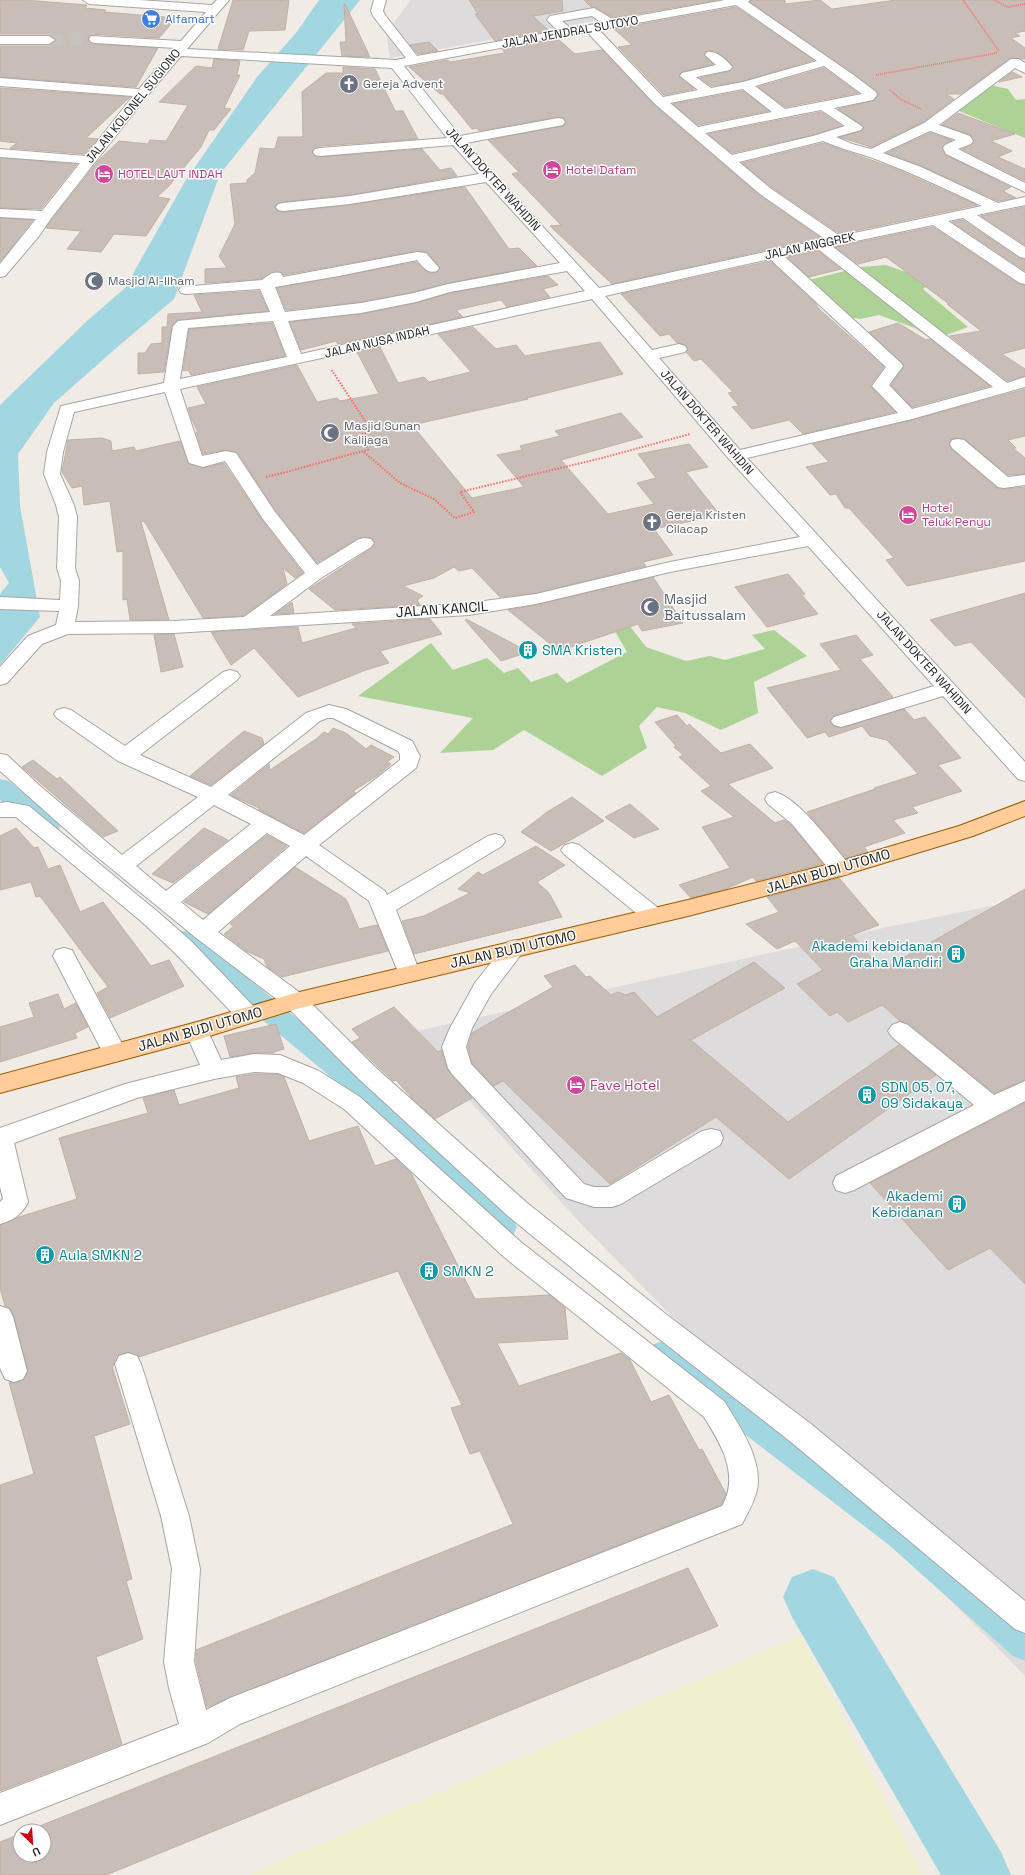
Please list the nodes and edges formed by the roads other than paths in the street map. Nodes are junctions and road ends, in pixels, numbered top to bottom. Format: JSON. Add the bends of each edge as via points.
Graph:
{"nodes":[{"id":1,"x":89,"y":0,"type":"edge"},
{"id":2,"x":380,"y":0,"type":"edge"},
{"id":3,"x":740,"y":0,"type":"edge"},
{"id":4,"x":219,"y":5,"type":"edge"},
{"id":5,"x":612,"y":24,"type":"junction"},
{"id":6,"x":590,"y":28,"type":"junction"},
{"id":7,"x":567,"y":32,"type":"junction"},
{"id":8,"x":95,"y":39,"type":"tunnel mouth"},
{"id":9,"x":0,"y":40,"type":"edge"},
{"id":10,"x":49,"y":40,"type":"tunnel mouth"},
{"id":11,"x":180,"y":48,"type":"junction"},
{"id":12,"x":711,"y":55,"type":"dead end"},
{"id":13,"x":1020,"y":58,"type":"edge"},
{"id":14,"x":414,"y":61,"type":"junction"},
{"id":15,"x":826,"y":62,"type":"junction"},
{"id":16,"x":396,"y":64,"type":"junction"},
{"id":17,"x":0,"y":82,"type":"edge"},
{"id":18,"x":745,"y":85,"type":"junction"},
{"id":19,"x":709,"y":92,"type":"junction"},
{"id":20,"x":142,"y":93,"type":"junction"},
{"id":21,"x":660,"y":101,"type":"junction"},
{"id":22,"x":823,"y":106,"type":"junction"},
{"id":23,"x":783,"y":114,"type":"junction"},
{"id":24,"x":558,"y":122,"type":"dead end"},
{"id":25,"x":929,"y":126,"type":"junction"},
{"id":26,"x":695,"y":131,"type":"junction"},
{"id":27,"x":452,"y":135,"type":"junction"},
{"id":28,"x":825,"y":137,"type":"junction"},
{"id":29,"x":334,"y":139,"type":"dead end"},
{"id":30,"x":320,"y":152,"type":"dead end"},
{"id":31,"x":0,"y":153,"type":"edge"},
{"id":32,"x":872,"y":153,"type":"junction"},
{"id":33,"x":89,"y":160,"type":"junction"},
{"id":34,"x":729,"y":160,"type":"junction"},
{"id":35,"x":489,"y":177,"type":"junction"},
{"id":36,"x":1025,"y":188,"type":"edge"},
{"id":37,"x":1025,"y":201,"type":"edge"},
{"id":38,"x":283,"y":207,"type":"dead end"},
{"id":39,"x":996,"y":207,"type":"junction"},
{"id":40,"x":0,"y":213,"type":"edge"},
{"id":41,"x":966,"y":214,"type":"junction"},
{"id":42,"x":46,"y":215,"type":"junction"},
{"id":43,"x":936,"y":220,"type":"junction"},
{"id":44,"x":837,"y":240,"type":"junction"},
{"id":45,"x":821,"y":244,"type":"junction"},
{"id":46,"x":773,"y":254,"type":"junction"},
{"id":47,"x":1025,"y":254,"type":"edge"},
{"id":48,"x":570,"y":266,"type":"junction"},
{"id":49,"x":432,"y":268,"type":"dead end"},
{"id":50,"x":0,"y":273,"type":"edge"},
{"id":51,"x":271,"y":280,"type":"junction"},
{"id":52,"x":1025,"y":280,"type":"edge"},
{"id":53,"x":186,"y":290,"type":"dead end"},
{"id":54,"x":595,"y":293,"type":"junction"},
{"id":55,"x":278,"y":316,"type":"junction"},
{"id":56,"x":679,"y":349,"type":"dead end"},
{"id":57,"x":649,"y":355,"type":"junction"},
{"id":58,"x":296,"y":360,"type":"junction"},
{"id":59,"x":1025,"y":382,"type":"edge"},
{"id":60,"x":1005,"y":389,"type":"junction"},
{"id":61,"x":172,"y":392,"type":"junction"},
{"id":62,"x":909,"y":415,"type":"junction"},
{"id":63,"x":958,"y":444,"type":"dead end"},
{"id":64,"x":736,"y":456,"type":"junction"},
{"id":65,"x":1025,"y":480,"type":"edge"},
{"id":66,"x":812,"y":540,"type":"junction"},
{"id":67,"x":366,"y":543,"type":"dead end"},
{"id":68,"x":315,"y":574,"type":"junction"},
{"id":69,"x":0,"y":603,"type":"edge"},
{"id":70,"x":69,"y":606,"type":"junction"},
{"id":71,"x":251,"y":621,"type":"junction"},
{"id":72,"x":65,"y":628,"type":"junction"},
{"id":73,"x":230,"y":676,"type":"dead end"},
{"id":74,"x":0,"y":679,"type":"edge"},
{"id":75,"x":948,"y":688,"type":"junction"},
{"id":76,"x":64,"y":714,"type":"dead end"},
{"id":77,"x":840,"y":721,"type":"dead end"},
{"id":78,"x":125,"y":756,"type":"junction"},
{"id":79,"x":0,"y":760,"type":"edge"},
{"id":80,"x":1025,"y":774,"type":"edge"},
{"id":81,"x":212,"y":796,"type":"junction"},
{"id":82,"x":775,"y":799,"type":"dead end"},
{"id":83,"x":1025,"y":808,"type":"edge"},
{"id":84,"x":0,"y":810,"type":"edge"},
{"id":85,"x":266,"y":823,"type":"junction"},
{"id":86,"x":495,"y":841,"type":"dead end"},
{"id":87,"x":305,"y":846,"type":"junction"},
{"id":88,"x":572,"y":850,"type":"dead end"},
{"id":89,"x":122,"y":866,"type":"junction"},
{"id":90,"x":841,"y":869,"type":"junction"},
{"id":91,"x":168,"y":901,"type":"junction"},
{"id":92,"x":384,"y":907,"type":"junction"},
{"id":93,"x":654,"y":916,"type":"junction"},
{"id":94,"x":203,"y":932,"type":"junction"},
{"id":95,"x":515,"y":948,"type":"junction"},
{"id":96,"x":64,"y":956,"type":"dead end"},
{"id":97,"x":409,"y":973,"type":"junction"},
{"id":98,"x":290,"y":1003,"type":"junction"},
{"id":99,"x":252,"y":1014,"type":"junction"},
{"id":100,"x":197,"y":1031,"type":"junction"},
{"id":101,"x":900,"y":1031,"type":"dead end"},
{"id":102,"x":115,"y":1053,"type":"junction"},
{"id":103,"x":214,"y":1070,"type":"junction"},
{"id":104,"x":0,"y":1084,"type":"edge"},
{"id":105,"x":1025,"y":1090,"type":"edge"},
{"id":106,"x":992,"y":1107,"type":"junction"},
{"id":107,"x":0,"y":1137,"type":"edge"},
{"id":108,"x":711,"y":1138,"type":"dead end"},
{"id":109,"x":845,"y":1182,"type":"dead end"},
{"id":110,"x":0,"y":1214,"type":"edge"},
{"id":111,"x":0,"y":1317,"type":"edge"},
{"id":112,"x":128,"y":1364,"type":"dead end"},
{"id":113,"x":14,"y":1371,"type":"dead end"},
{"id":114,"x":1025,"y":1619,"type":"edge"},
{"id":115,"x":197,"y":1732,"type":"junction"},
{"id":116,"x":0,"y":1810,"type":"edge"}],
"edges":[{"from":1,"to":4,"type":"street"},
{"from":2,"to":14,"type":"street","via":[[377,11],[379,16]]},
{"from":3,"to":5,"type":"street","name":"JALAN JENDRAL SUTOYO"},
{"from":3,"to":15,"type":"street"},
{"from":4,"to":11,"type":"street","name":"JALAN KOLONEL SUGIONO"},
{"from":5,"to":6,"type":"street","name":"JALAN JENDRAL SUTOYO"},
{"from":5,"to":7,"type":"street","via":[[594,12],[553,20]]},
{"from":6,"to":7,"type":"street","name":"JALAN JENDRAL SUTOYO"},
{"from":6,"to":21,"type":"street"},
{"from":7,"to":14,"type":"street","name":"JALAN JENDRAL SUTOYO"},
{"from":8,"to":11,"type":"street","name":"JALAN JENDRAL SUTOYO"},
{"from":9,"to":10,"type":"street"},
{"from":11,"to":16,"type":"street","name":"JALAN JENDRAL SUTOYO"},
{"from":11,"to":20,"type":"street","name":"JALAN KOLONEL SUGIONO"},
{"from":12,"to":19,"type":"street","via":[[726,67],[686,76]]},
{"from":13,"to":25,"type":"street","via":[[954,110]]},
{"from":14,"to":16,"type":"street","name":"JALAN JENDRAL SUTOYO"},
{"from":15,"to":18,"type":"street"},
{"from":15,"to":22,"type":"street","via":[[871,95]]},
{"from":16,"to":27,"type":"street","name":"JALAN DOKTER WAHIDIN"},
{"from":17,"to":20,"type":"street"},
{"from":18,"to":19,"type":"street"},
{"from":18,"to":23,"type":"street"},
{"from":19,"to":21,"type":"street"},
{"from":20,"to":33,"type":"street","name":"JALAN KOLONEL SUGIONO"},
{"from":21,"to":26,"type":"street"},
{"from":22,"to":23,"type":"street"},
{"from":22,"to":28,"type":"street","via":[[856,127]]},
{"from":23,"to":26,"type":"street"},
{"from":24,"to":27,"type":"street"},
{"from":25,"to":32,"type":"street"},
{"from":25,"to":36,"type":"street","via":[[965,139],[966,141],[950,148],[951,150]]},
{"from":26,"to":34,"type":"street"},
{"from":27,"to":29,"type":"street"},
{"from":27,"to":30,"type":"street"},
{"from":27,"to":35,"type":"street","name":"JALAN DOKTER WAHIDIN"},
{"from":28,"to":32,"type":"street","via":[[847,147]]},
{"from":28,"to":34,"type":"street"},
{"from":31,"to":33,"type":"street"},
{"from":32,"to":39,"type":"street"},
{"from":33,"to":42,"type":"street","name":"JALAN KOLONEL SUGIONO"},
{"from":34,"to":44,"type":"street","via":[[765,191]]},
{"from":35,"to":38,"type":"street","via":[[350,200]]},
{"from":35,"to":48,"type":"street","name":"JALAN DOKTER WAHIDIN"},
{"from":37,"to":39,"type":"street","name":"JALAN ANGGREK"},
{"from":39,"to":41,"type":"street","name":"JALAN ANGGREK"},
{"from":40,"to":42,"type":"street"},
{"from":41,"to":43,"type":"street","name":"JALAN ANGGREK"},
{"from":41,"to":47,"type":"street"},
{"from":42,"to":50,"type":"street","name":"JALAN KOLONEL SUGIONO"},
{"from":43,"to":44,"type":"street","name":"JALAN ANGGREK"},
{"from":43,"to":52,"type":"street"},
{"from":44,"to":45,"type":"street","name":"JALAN ANGGREK"},
{"from":45,"to":46,"type":"street","name":"JALAN ANGGREK"},
{"from":45,"to":60,"type":"street"},
{"from":46,"to":54,"type":"street","name":"JALAN ANGGREK"},
{"from":46,"to":62,"type":"street","via":[[895,366],[880,386]]},
{"from":48,"to":54,"type":"street","name":"JALAN DOKTER WAHIDIN"},
{"from":48,"to":55,"type":"street","via":[[448,288],[361,308]]},
{"from":49,"to":51,"type":"street","via":[[421,256],[417,256],[339,272]]},
{"from":51,"to":53,"type":"street"},
{"from":51,"to":55,"type":"street"},
{"from":54,"to":57,"type":"street","name":"JALAN DOKTER WAHIDIN"},
{"from":54,"to":58,"type":"street","name":"JALAN NUSA INDAH"},
{"from":55,"to":58,"type":"street"},
{"from":55,"to":61,"type":"street","via":[[182,324]]},
{"from":56,"to":57,"type":"street"},
{"from":57,"to":64,"type":"street","name":"JALAN DOKTER WAHIDIN"},
{"from":58,"to":61,"type":"street","name":"JALAN NUSA INDAH"},
{"from":59,"to":60,"type":"street"},
{"from":60,"to":62,"type":"street"},
{"from":61,"to":68,"type":"street","via":[[194,459],[200,461],[228,456],[269,515]]},
{"from":61,"to":70,"type":"street","name":"JALAN NUSA INDAH","via":[[67,409],[55,452],[52,474],[68,517],[66,568],[70,581]]},
{"from":62,"to":64,"type":"street"},
{"from":63,"to":65,"type":"street","via":[[1004,483]]},
{"from":64,"to":66,"type":"street","name":"JALAN DOKTER WAHIDIN"},
{"from":66,"to":71,"type":"street","name":"JALAN KANCIL","via":[[670,567],[512,603],[469,609]]},
{"from":66,"to":75,"type":"street","name":"JALAN DOKTER WAHIDIN"},
{"from":67,"to":68,"type":"street"},
{"from":68,"to":71,"type":"street"},
{"from":69,"to":70,"type":"street"},
{"from":70,"to":72,"type":"street"},
{"from":71,"to":72,"type":"street","name":"JALAN KANCIL","via":[[174,627]]},
{"from":72,"to":74,"type":"street","via":[[34,640]]},
{"from":73,"to":78,"type":"street"},
{"from":75,"to":77,"type":"street"},
{"from":75,"to":80,"type":"street","name":"JALAN DOKTER WAHIDIN"},
{"from":76,"to":78,"type":"street"},
{"from":78,"to":81,"type":"street"},
{"from":79,"to":89,"type":"street","via":[[32,791]]},
{"from":81,"to":85,"type":"street"},
{"from":81,"to":87,"type":"street","via":[[322,712],[339,712],[404,746],[410,752],[409,763]]},
{"from":81,"to":89,"type":"street"},
{"from":82,"to":90,"type":"street","via":[[799,819]]},
{"from":83,"to":90,"type":"main road","name":"JALAN BUDI UTOMO","via":[[966,831]]},
{"from":84,"to":99,"type":"street","via":[[22,811],[183,947]]},
{"from":85,"to":87,"type":"street"},
{"from":85,"to":91,"type":"street"},
{"from":86,"to":92,"type":"street"},
{"from":87,"to":92,"type":"street","via":[[377,896]]},
{"from":87,"to":94,"type":"street"},
{"from":88,"to":93,"type":"street"},
{"from":89,"to":91,"type":"street"},
{"from":90,"to":93,"type":"main road","name":"JALAN BUDI UTOMO"},
{"from":91,"to":94,"type":"street"},
{"from":92,"to":97,"type":"street"},
{"from":93,"to":95,"type":"main road","name":"JALAN BUDI UTOMO"},
{"from":94,"to":98,"type":"street"},
{"from":95,"to":97,"type":"main road","name":"JALAN BUDI UTOMO"},
{"from":95,"to":108,"type":"street","via":[[482,989],[460,1028],[454,1048],[460,1068],[575,1191],[594,1198],[612,1197]]},
{"from":96,"to":102,"type":"street"},
{"from":97,"to":98,"type":"main road","name":"JALAN BUDI UTOMO"},
{"from":98,"to":99,"type":"main road","name":"JALAN BUDI UTOMO"},
{"from":98,"to":114,"type":"street","via":[[517,1208],[658,1323],[801,1433]]},
{"from":99,"to":100,"type":"main road","name":"JALAN BUDI UTOMO"},
{"from":100,"to":102,"type":"main road","name":"JALAN BUDI UTOMO"},
{"from":100,"to":103,"type":"street"},
{"from":101,"to":106,"type":"street"},
{"from":102,"to":104,"type":"main road","name":"JALAN BUDI UTOMO"},
{"from":103,"to":107,"type":"street","via":[[133,1090]]},
{"from":103,"to":115,"type":"street","via":[[254,1063],[280,1064],[311,1076],[352,1103],[513,1250],[714,1409],[731,1435],[744,1482],[742,1497],[732,1515],[230,1712]]},
{"from":105,"to":106,"type":"street"},
{"from":106,"to":109,"type":"street"},
{"from":107,"to":110,"type":"street","via":[[16,1202]]},
{"from":111,"to":113,"type":"street"},
{"from":112,"to":115,"type":"street","via":[[175,1516],[186,1569],[179,1662]]},
{"from":115,"to":116,"type":"street"}]}
